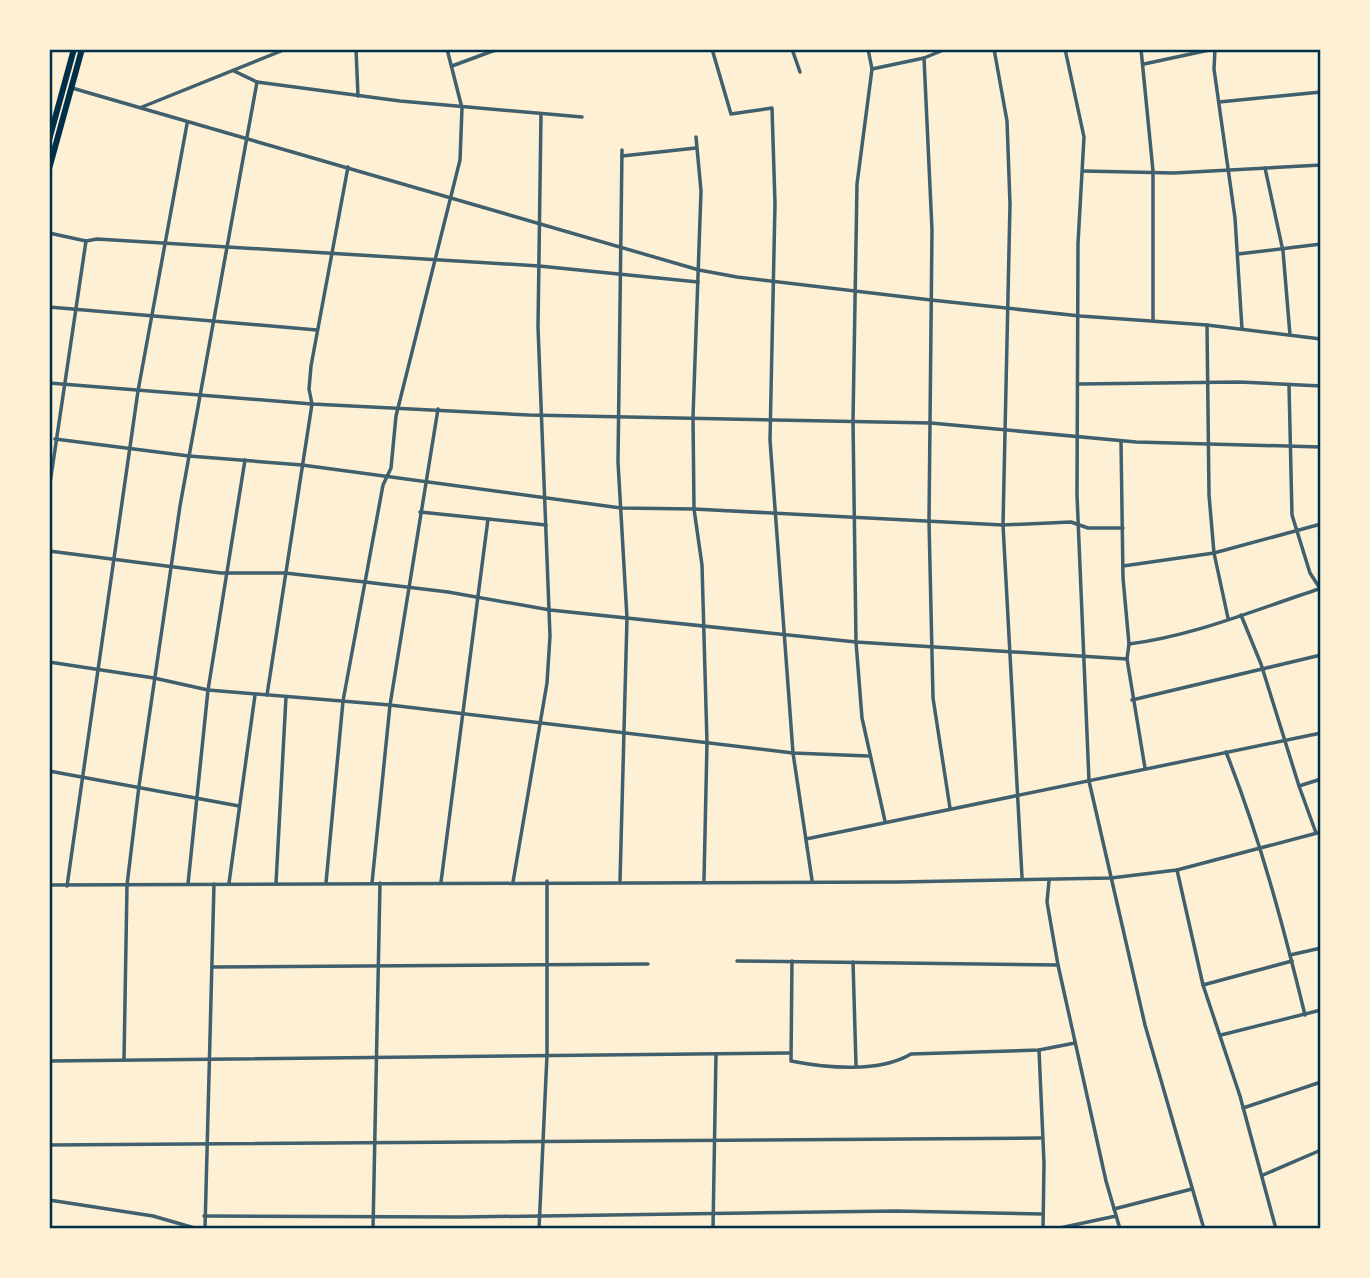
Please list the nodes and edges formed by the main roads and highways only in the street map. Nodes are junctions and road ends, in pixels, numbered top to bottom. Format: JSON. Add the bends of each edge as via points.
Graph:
{"nodes":[{"id":1,"x":74,"y":49,"type":"edge"},
{"id":2,"x":82,"y":49,"type":"edge"},
{"id":3,"x":49,"y":139,"type":"edge"},
{"id":4,"x":49,"y":169,"type":"edge"}],
"edges":[{"from":1,"to":3,"type":"highway"},
{"from":2,"to":4,"type":"highway"}]}
